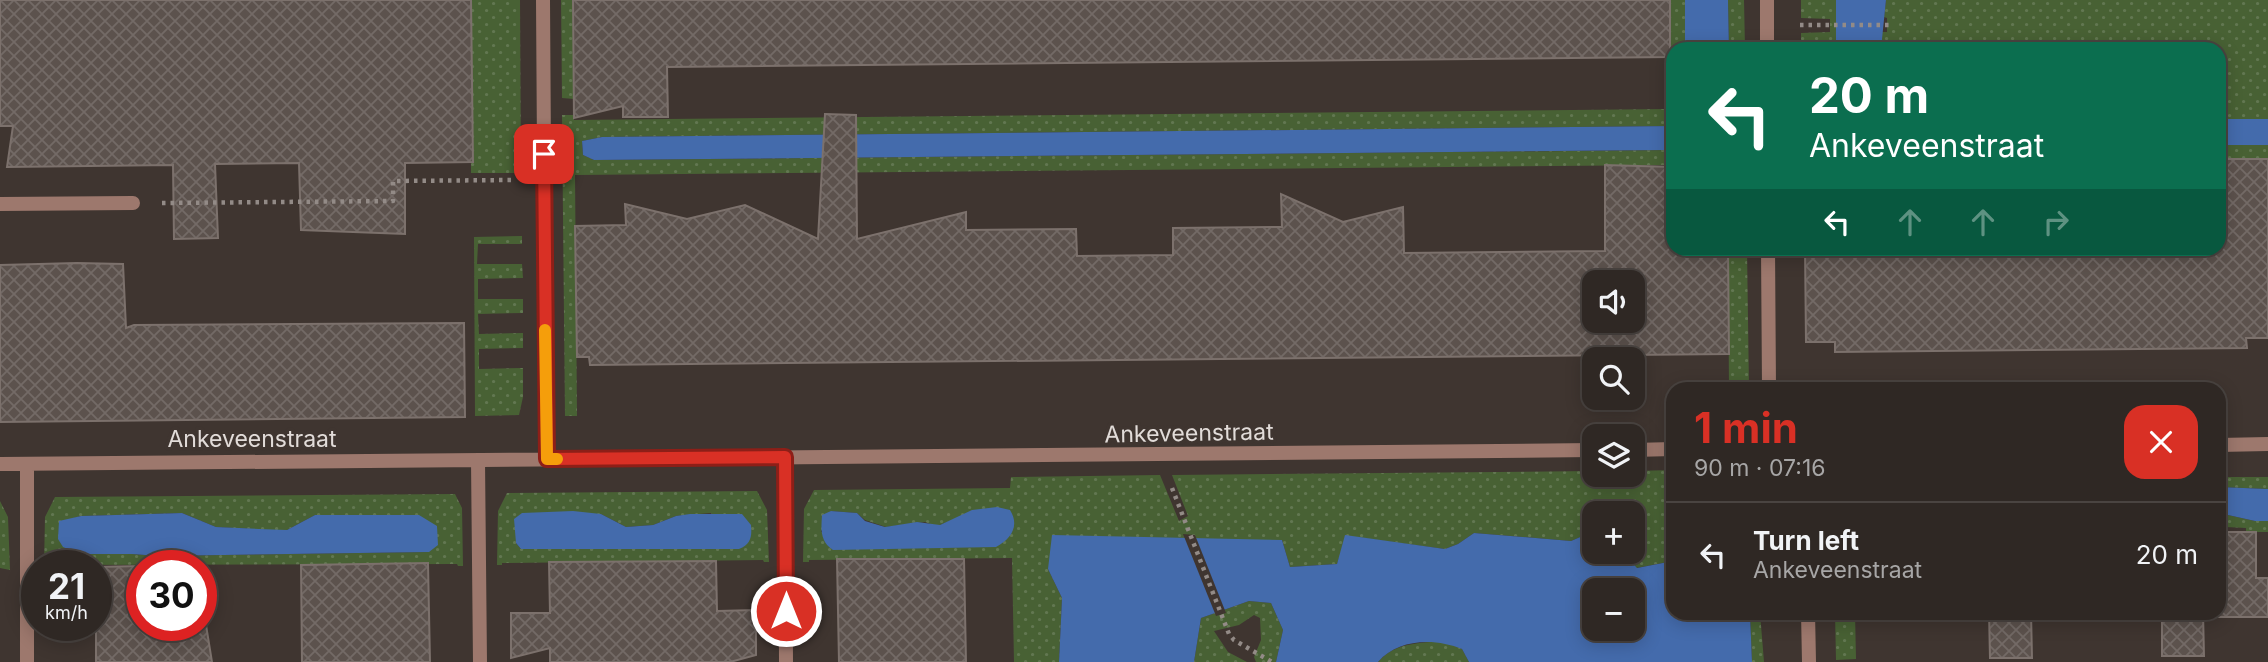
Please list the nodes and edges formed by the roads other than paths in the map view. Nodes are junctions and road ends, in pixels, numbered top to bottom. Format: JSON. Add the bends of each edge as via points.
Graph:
{"nodes":[{"id":1,"x":543,"y":0,"type":"edge"},
{"id":2,"x":1767,"y":0,"type":"edge"},
{"id":3,"x":1767,"y":42,"type":"edge"},
{"id":4,"x":133,"y":203,"type":"road end"},
{"id":5,"x":0,"y":204,"type":"edge"},
{"id":6,"x":1768,"y":256,"type":"edge"},
{"id":7,"x":1769,"y":382,"type":"edge"},
{"id":8,"x":2268,"y":444,"type":"edge"},
{"id":9,"x":2226,"y":445,"type":"edge"},
{"id":10,"x":1666,"y":449,"type":"edge"},
{"id":11,"x":1582,"y":450,"type":"edge"},
{"id":12,"x":1645,"y":450,"type":"edge"},
{"id":13,"x":785,"y":457,"type":"junction"},
{"id":14,"x":547,"y":459,"type":"junction"},
{"id":15,"x":478,"y":460,"type":"junction"},
{"id":16,"x":0,"y":464,"type":"edge"},
{"id":17,"x":27,"y":464,"type":"junction"},
{"id":18,"x":1808,"y":620,"type":"edge"},
{"id":19,"x":27,"y":662,"type":"edge"},
{"id":20,"x":480,"y":662,"type":"edge"},
{"id":21,"x":786,"y":662,"type":"edge"},
{"id":22,"x":1809,"y":662,"type":"edge"}],
"edges":[{"from":1,"to":14,"type":"street"},
{"from":2,"to":3,"type":"street"},
{"from":4,"to":5,"type":"street"},
{"from":6,"to":7,"type":"street"},
{"from":8,"to":9,"type":"street"},
{"from":10,"to":12,"type":"street"},
{"from":11,"to":13,"type":"street","name":"Ankeveenstraat"},
{"from":13,"to":14,"type":"street","name":"Ankeveenstraat"},
{"from":13,"to":21,"type":"street"},
{"from":14,"to":15,"type":"street","name":"Ankeveenstraat"},
{"from":15,"to":17,"type":"street","name":"Ankeveenstraat"},
{"from":15,"to":20,"type":"street"},
{"from":16,"to":17,"type":"street","name":"Ankeveenstraat"},
{"from":17,"to":19,"type":"street"},
{"from":18,"to":22,"type":"street"}]}
